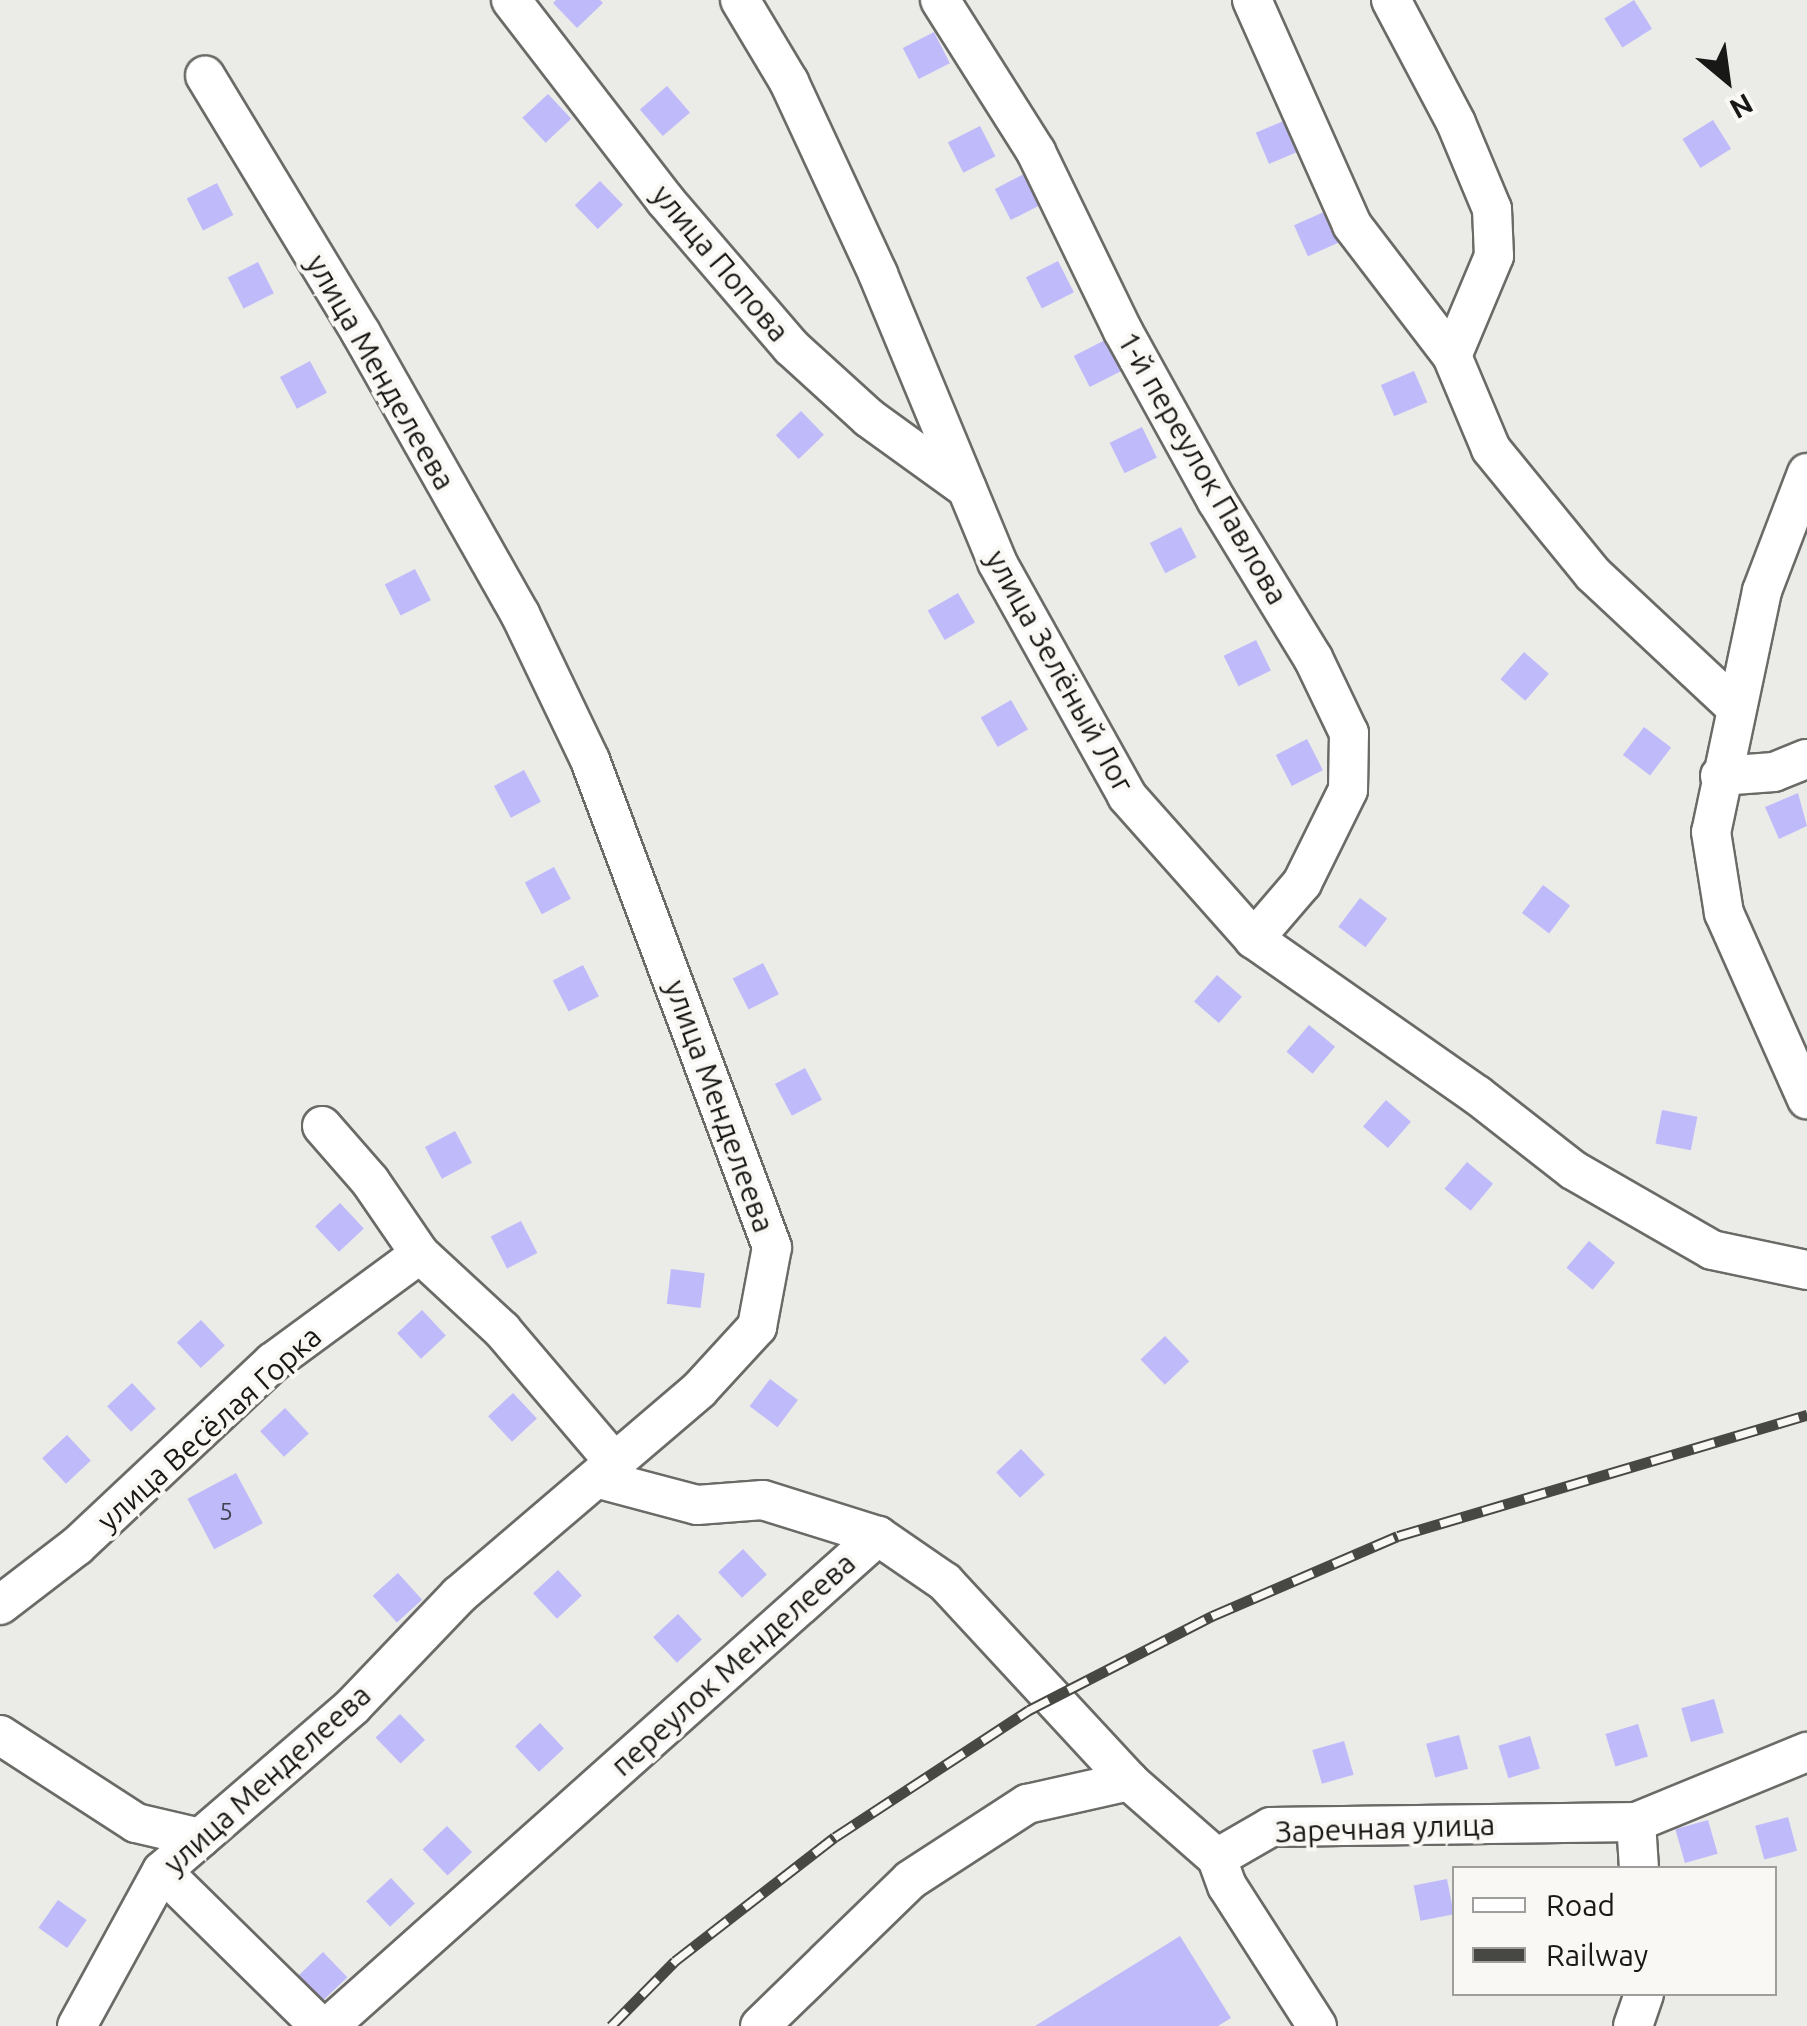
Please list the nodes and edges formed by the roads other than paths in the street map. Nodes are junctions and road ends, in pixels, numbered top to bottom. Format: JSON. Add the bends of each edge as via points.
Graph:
{"nodes":[{"id":1,"x":511,"y":0,"type":"edge"},
{"id":2,"x":740,"y":0,"type":"edge"},
{"id":3,"x":940,"y":0,"type":"edge"},
{"id":4,"x":1252,"y":0,"type":"edge"},
{"id":5,"x":1391,"y":0,"type":"edge"},
{"id":6,"x":205,"y":74,"type":"dead end"},
{"id":7,"x":1452,"y":356,"type":"junction"},
{"id":8,"x":1807,"y":472,"type":"edge"},
{"id":9,"x":968,"y":490,"type":"junction"},
{"id":10,"x":1735,"y":708,"type":"junction"},
{"id":11,"x":1807,"y":759,"type":"edge"},
{"id":12,"x":1720,"y":776,"type":"junction"},
{"id":13,"x":1254,"y":939,"type":"junction"},
{"id":14,"x":1803,"y":1082,"type":"edge"},
{"id":15,"x":322,"y":1126,"type":"dead end"},
{"id":16,"x":420,"y":1254,"type":"junction"},
{"id":17,"x":1807,"y":1270,"type":"edge"},
{"id":18,"x":608,"y":1472,"type":"junction"},
{"id":19,"x":878,"y":1536,"type":"junction"},
{"id":20,"x":0,"y":1605,"type":"edge"},
{"id":21,"x":0,"y":1734,"type":"edge"},
{"id":22,"x":1807,"y":1752,"type":"edge"},
{"id":23,"x":1129,"y":1781,"type":"junction"},
{"id":24,"x":1636,"y":1822,"type":"junction"},
{"id":25,"x":200,"y":1838,"type":"junction"},
{"id":26,"x":1217,"y":1858,"type":"junction"},
{"id":27,"x":1639,"y":1866,"type":"edge"},
{"id":28,"x":162,"y":1870,"type":"junction"},
{"id":29,"x":1643,"y":1996,"type":"edge"},
{"id":30,"x":78,"y":2026,"type":"edge"},
{"id":31,"x":320,"y":2026,"type":"edge"},
{"id":32,"x":329,"y":2026,"type":"edge"},
{"id":33,"x":760,"y":2026,"type":"edge"},
{"id":34,"x":1317,"y":2026,"type":"edge"},
{"id":35,"x":1632,"y":2026,"type":"edge"}],
"edges":[{"from":1,"to":9,"type":"street","name":"улица Попова","via":[[665,200],[791,347],[869,418]]},
{"from":2,"to":9,"type":"street","name":"улица Зелёный Лог","via":[[789,82],[838,186]]},
{"from":3,"to":13,"type":"street","name":"1-й переулок Павлова","via":[[1036,152],[1123,331],[1314,658],[1349,733],[1348,790],[1302,883]]},
{"from":4,"to":7,"type":"street","via":[[1352,225]]},
{"from":5,"to":7,"type":"street","via":[[1456,123],[1492,209],[1494,256]]},
{"from":6,"to":18,"type":"street","name":"улица Менделеева","via":[[520,614],[590,760],[772,1247],[758,1327]]},
{"from":7,"to":10,"type":"street","via":[[1502,463],[1593,574]]},
{"from":8,"to":10,"type":"street","via":[[1762,592]]},
{"from":9,"to":13,"type":"street","name":"улица Зелёный Лог","via":[[997,562],[1127,796]]},
{"from":10,"to":12,"type":"street"},
{"from":11,"to":12,"type":"street","via":[[1774,772]]},
{"from":12,"to":14,"type":"street","via":[[1712,832],[1724,913]]},
{"from":13,"to":17,"type":"street","name":"улица Зелёный Лог","via":[[1573,1170],[1712,1250]]},
{"from":15,"to":16,"type":"street"},
{"from":16,"to":18,"type":"street","via":[[502,1330]]},
{"from":16,"to":20,"type":"street","name":"улица Весёлая Горка","via":[[273,1362],[76,1546]]},
{"from":18,"to":19,"type":"street","via":[[697,1505],[762,1500]]},
{"from":18,"to":25,"type":"street","name":"улица Менделеева","via":[[459,1595],[352,1706]]},
{"from":19,"to":23,"type":"street","name":"переулок Менделеева","via":[[946,1582]]},
{"from":19,"to":32,"type":"street","name":"переулок Менделеева"},
{"from":21,"to":25,"type":"street","via":[[136,1822]]},
{"from":22,"to":24,"type":"street","name":"Заречная улица"},
{"from":23,"to":26,"type":"street","name":"переулок Менделеева"},
{"from":23,"to":33,"type":"street","via":[[1027,1804],[910,1880]]},
{"from":24,"to":26,"type":"street","name":"Заречная улица","via":[[1271,1826]]},
{"from":24,"to":27,"type":"street"},
{"from":25,"to":28,"type":"street","name":"улица Менделеева"},
{"from":26,"to":34,"type":"street","via":[[1227,1886]]},
{"from":28,"to":30,"type":"street","name":"улица Менделеева"},
{"from":28,"to":31,"type":"street"},
{"from":29,"to":35,"type":"street"}]}
